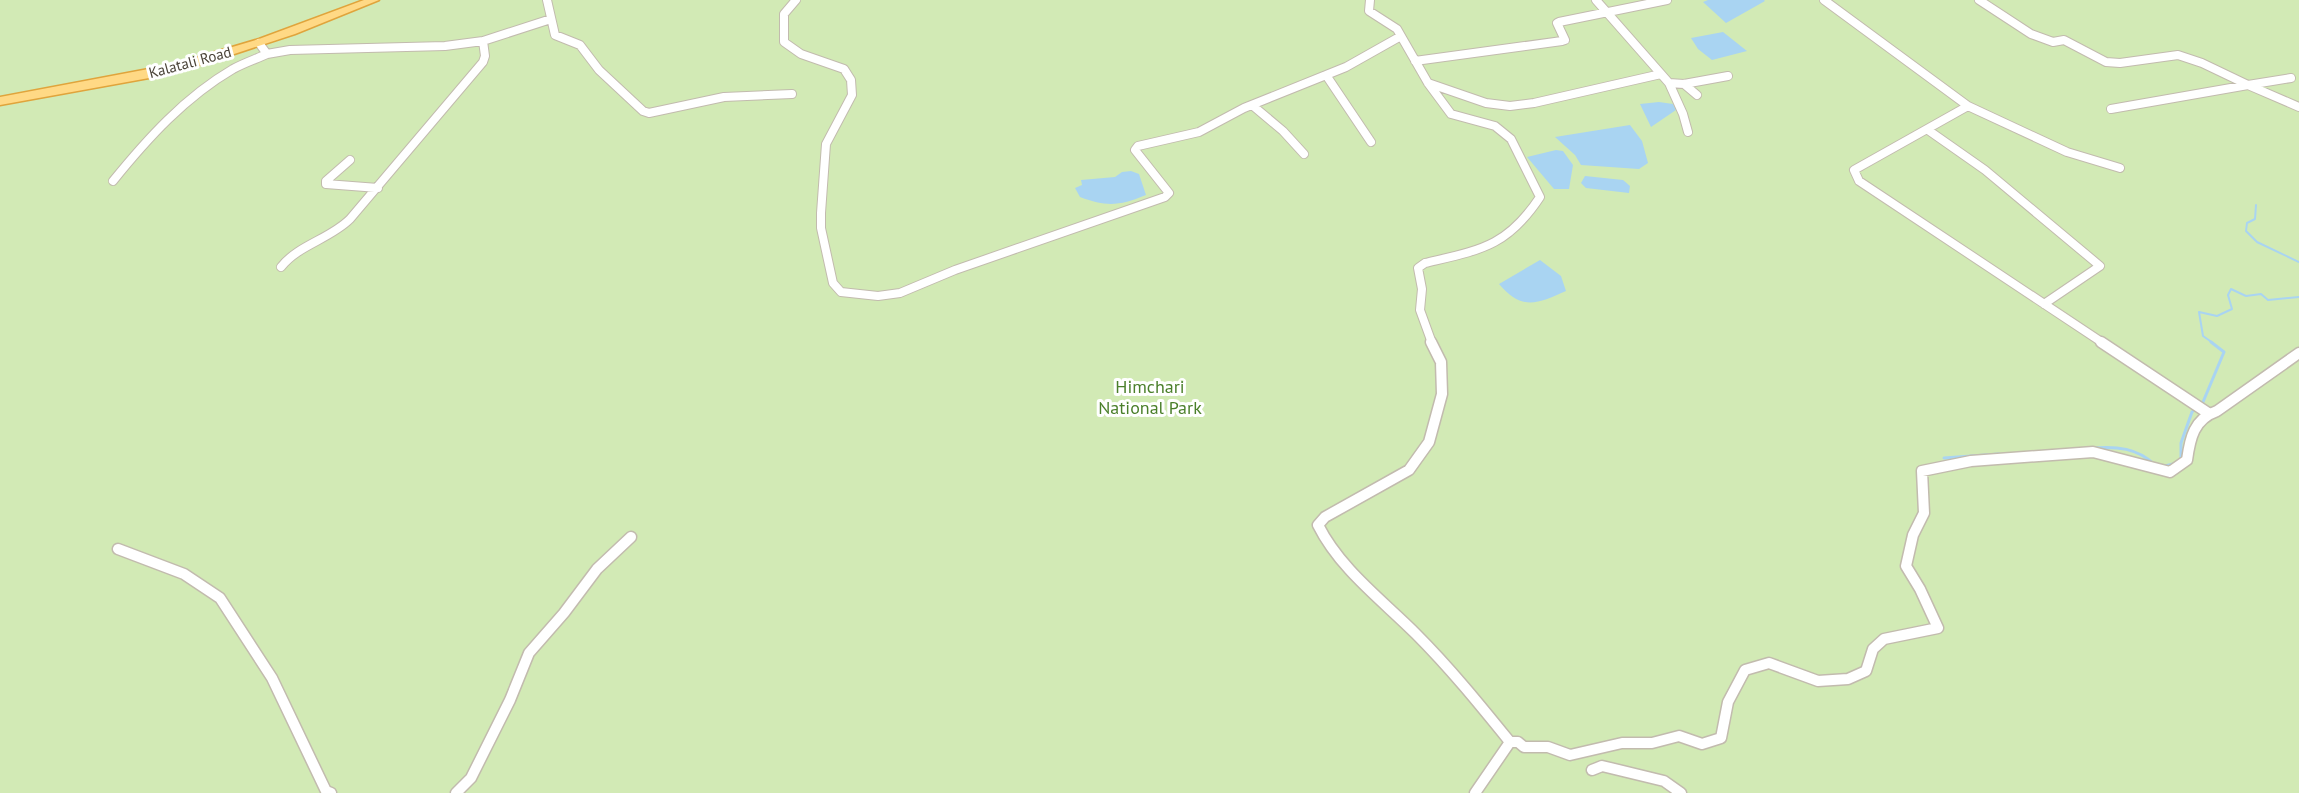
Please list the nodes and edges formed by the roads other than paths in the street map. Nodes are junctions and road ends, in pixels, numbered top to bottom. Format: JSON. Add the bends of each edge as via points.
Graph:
{"nodes":[{"id":1,"x":358,"y":0,"type":"edge"},
{"id":2,"x":374,"y":0,"type":"edge"},
{"id":3,"x":547,"y":0,"type":"edge"},
{"id":4,"x":796,"y":0,"type":"edge"},
{"id":5,"x":1370,"y":0,"type":"edge"},
{"id":6,"x":1596,"y":0,"type":"edge"},
{"id":7,"x":1667,"y":0,"type":"edge"},
{"id":8,"x":1824,"y":0,"type":"edge"},
{"id":9,"x":1979,"y":0,"type":"edge"},
{"id":10,"x":1606,"y":12,"type":"junction"},
{"id":11,"x":551,"y":20,"type":"junction"},
{"id":12,"x":1401,"y":36,"type":"junction"},
{"id":13,"x":483,"y":41,"type":"junction"},
{"id":14,"x":259,"y":43,"type":"junction"},
{"id":15,"x":267,"y":54,"type":"junction"},
{"id":16,"x":1415,"y":61,"type":"junction"},
{"id":17,"x":1661,"y":74,"type":"junction"},
{"id":18,"x":1326,"y":75,"type":"junction"},
{"id":19,"x":1728,"y":76,"type":"dead end"},
{"id":20,"x":2291,"y":78,"type":"dead end"},
{"id":21,"x":1428,"y":83,"type":"junction"},
{"id":22,"x":1669,"y":83,"type":"junction"},
{"id":23,"x":1684,"y":84,"type":"junction"},
{"id":24,"x":2248,"y":85,"type":"junction"},
{"id":25,"x":0,"y":94,"type":"edge"},
{"id":26,"x":792,"y":94,"type":"dead end"},
{"id":27,"x":1696,"y":95,"type":"dead end"},
{"id":28,"x":0,"y":101,"type":"edge"},
{"id":29,"x":1252,"y":105,"type":"junction"},
{"id":30,"x":1968,"y":106,"type":"junction"},
{"id":31,"x":2299,"y":107,"type":"edge"},
{"id":32,"x":2111,"y":109,"type":"dead end"},
{"id":33,"x":1928,"y":130,"type":"junction"},
{"id":34,"x":1688,"y":132,"type":"dead end"},
{"id":35,"x":1371,"y":142,"type":"dead end"},
{"id":36,"x":1304,"y":154,"type":"dead end"},
{"id":37,"x":350,"y":160,"type":"dead end"},
{"id":38,"x":2120,"y":168,"type":"dead end"},
{"id":39,"x":113,"y":181,"type":"dead end"},
{"id":40,"x":378,"y":188,"type":"junction"},
{"id":41,"x":281,"y":267,"type":"dead end"},
{"id":42,"x":2044,"y":304,"type":"junction"},
{"id":43,"x":2299,"y":353,"type":"edge"},
{"id":44,"x":2208,"y":413,"type":"junction"},
{"id":45,"x":632,"y":537,"type":"dead end"},
{"id":46,"x":118,"y":549,"type":"dead end"},
{"id":47,"x":1510,"y":742,"type":"junction"},
{"id":48,"x":1592,"y":770,"type":"dead end"},
{"id":49,"x":331,"y":793,"type":"edge"},
{"id":50,"x":456,"y":793,"type":"edge"},
{"id":51,"x":1475,"y":793,"type":"edge"},
{"id":52,"x":1681,"y":793,"type":"edge"}],
"edges":[{"from":1,"to":25,"type":"highway","name":"Kalatali Road","via":[[193,58]]},
{"from":2,"to":14,"type":"highway","name":"Kalatali Road"},
{"from":3,"to":11,"type":"street"},
{"from":4,"to":29,"type":"street","via":[[784,14],[784,42],[801,54],[844,69],[853,85],[852,95],[826,144],[821,213],[834,283],[841,292],[900,293],[1165,197],[1169,194],[1167,190],[1135,147],[1199,132]]},
{"from":5,"to":12,"type":"street","via":[[1369,11],[1394,26]]},
{"from":6,"to":10,"type":"street"},
{"from":7,"to":10,"type":"street"},
{"from":8,"to":30,"type":"street"},
{"from":9,"to":24,"type":"street","via":[[2041,39],[2054,43],[2064,40],[2106,62],[2178,55]]},
{"from":10,"to":16,"type":"street","via":[[1557,23],[1565,40],[1562,41]]},
{"from":10,"to":17,"type":"street"},
{"from":11,"to":13,"type":"street"},
{"from":11,"to":26,"type":"street","via":[[555,35],[580,45],[599,70],[649,113],[724,97]]},
{"from":12,"to":16,"type":"street"},
{"from":12,"to":18,"type":"street"},
{"from":13,"to":15,"type":"street"},
{"from":13,"to":40,"type":"street","via":[[483,62]]},
{"from":14,"to":15,"type":"street"},
{"from":14,"to":28,"type":"highway","name":"Kalatali Road","via":[[149,74]]},
{"from":15,"to":39,"type":"street","via":[[229,71],[171,117],[142,144]]},
{"from":16,"to":21,"type":"street"},
{"from":17,"to":21,"type":"street","via":[[1510,106],[1486,103]]},
{"from":17,"to":22,"type":"street"},
{"from":18,"to":29,"type":"street"},
{"from":18,"to":35,"type":"street"},
{"from":19,"to":23,"type":"street"},
{"from":20,"to":24,"type":"street"},
{"from":21,"to":47,"type":"street","via":[[1451,114],[1503,130],[1540,197],[1504,240],[1484,250],[1418,268],[1420,310],[1441,363],[1442,394],[1429,442],[1409,470],[1325,517],[1318,525],[1322,537],[1425,643]]},
{"from":22,"to":23,"type":"street"},
{"from":22,"to":34,"type":"street"},
{"from":23,"to":27,"type":"street"},
{"from":24,"to":31,"type":"street"},
{"from":24,"to":32,"type":"street"},
{"from":29,"to":36,"type":"street"},
{"from":30,"to":33,"type":"street"},
{"from":30,"to":38,"type":"street","via":[[2067,152]]},
{"from":33,"to":42,"type":"street","via":[[1985,170],[2100,266]]},
{"from":33,"to":42,"type":"street","via":[[1854,170],[1859,181]]},
{"from":37,"to":40,"type":"street","via":[[326,184]]},
{"from":40,"to":41,"type":"street","via":[[342,227],[288,258]]},
{"from":42,"to":44,"type":"street"},
{"from":43,"to":44,"type":"street","via":[[2217,411]]},
{"from":44,"to":47,"type":"street","via":[[2194,426],[2187,460],[2170,472],[2093,452],[1971,461],[1922,471],[1924,513],[1913,535],[1906,566],[1938,628],[1884,639],[1873,649],[1866,671],[1848,679],[1818,681],[1769,663],[1745,670],[1728,702],[1721,738],[1701,744],[1678,736],[1652,743],[1622,742],[1570,755],[1548,747],[1524,747]]},
{"from":45,"to":50,"type":"street","via":[[597,569],[528,653],[471,778]]},
{"from":46,"to":49,"type":"street","via":[[184,574],[220,598],[272,678],[326,790]]},
{"from":47,"to":51,"type":"street"},
{"from":48,"to":52,"type":"street","via":[[1602,766],[1664,781]]}]}
